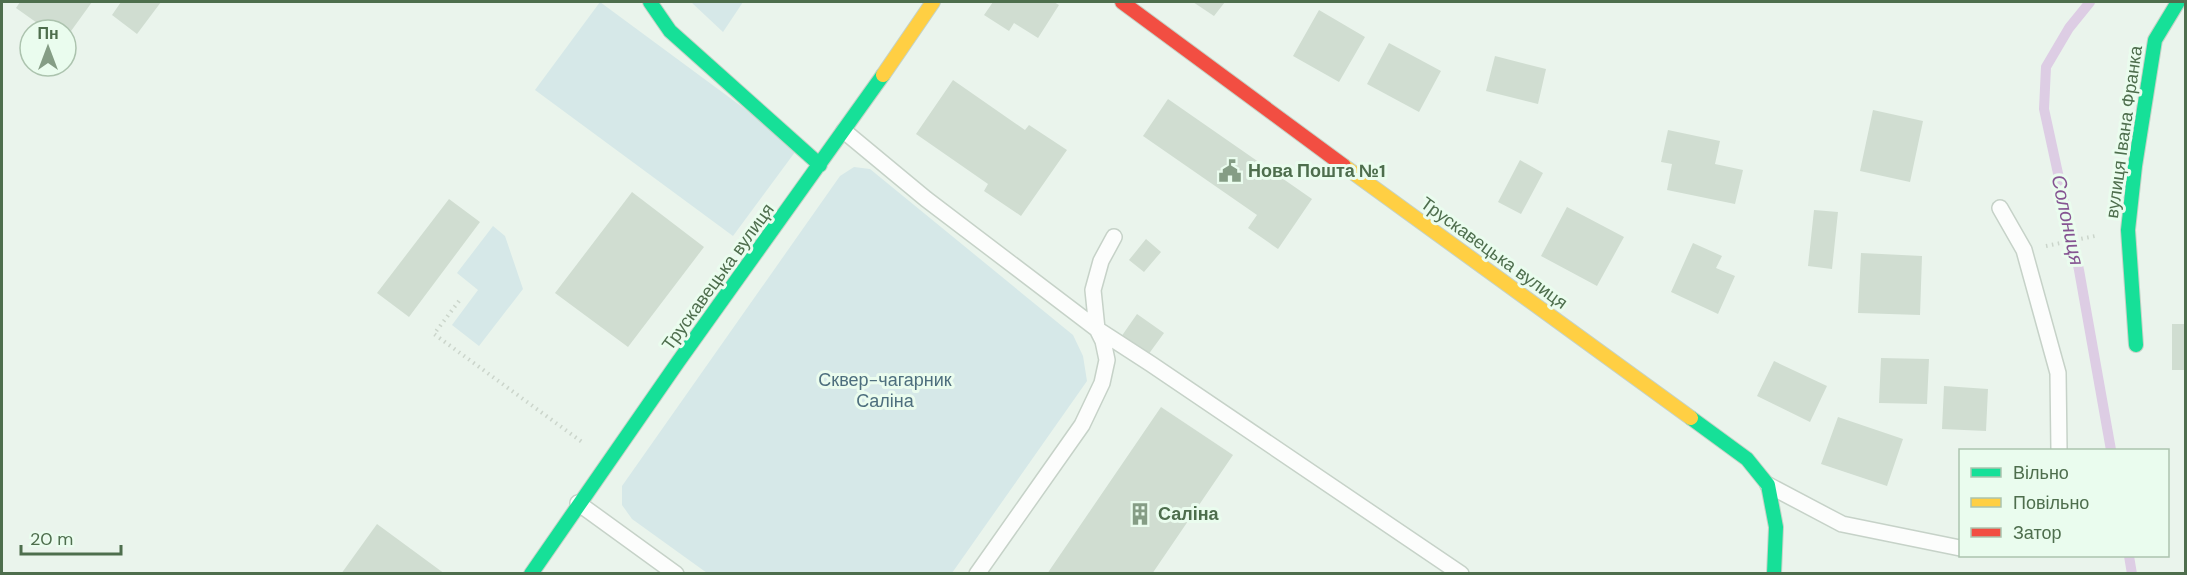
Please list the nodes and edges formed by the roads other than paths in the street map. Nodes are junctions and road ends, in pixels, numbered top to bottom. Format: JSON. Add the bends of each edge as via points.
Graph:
{"nodes":[{"id":1,"x":650,"y":2,"type":"edge"},
{"id":2,"x":933,"y":2,"type":"edge"},
{"id":3,"x":1122,"y":2,"type":"edge"},
{"id":4,"x":2178,"y":2,"type":"edge"},
{"id":5,"x":844,"y":131,"type":"junction"},
{"id":6,"x":820,"y":165,"type":"junction"},
{"id":7,"x":2000,"y":208,"type":"dead end"},
{"id":8,"x":1114,"y":237,"type":"dead end"},
{"id":9,"x":1097,"y":329,"type":"junction"},
{"id":10,"x":2136,"y":345,"type":"dead end"},
{"id":11,"x":2059,"y":449,"type":"edge"},
{"id":12,"x":1768,"y":485,"type":"junction"},
{"id":13,"x":578,"y":503,"type":"junction"},
{"id":14,"x":1959,"y":548,"type":"edge"},
{"id":15,"x":531,"y":573,"type":"edge"},
{"id":16,"x":676,"y":573,"type":"edge"},
{"id":17,"x":977,"y":573,"type":"edge"},
{"id":18,"x":1461,"y":573,"type":"edge"},
{"id":19,"x":1774,"y":573,"type":"edge"}],
"edges":[{"from":1,"to":6,"type":"street","via":[[670,31]]},
{"from":2,"to":5,"type":"street","name":"Трускавецька вулиця"},
{"from":3,"to":12,"type":"street","name":"Трускавецька вулиця","via":[[1747,459]]},
{"from":4,"to":10,"type":"street","name":"вулиця Івана Франка","via":[[2155,40],[2135,166],[2128,230]]},
{"from":5,"to":6,"type":"street","name":"Трускавецька вулиця"},
{"from":5,"to":9,"type":"lane","via":[[926,199]]},
{"from":6,"to":13,"type":"street","name":"Трускавецька вулиця"},
{"from":7,"to":11,"type":"lane","via":[[2024,250],[2058,373]]},
{"from":8,"to":9,"type":"lane","via":[[1101,261],[1093,290]]},
{"from":9,"to":17,"type":"lane","via":[[1107,360],[1102,383],[1082,425]]},
{"from":9,"to":18,"type":"lane"},
{"from":12,"to":14,"type":"lane","via":[[1842,524]]},
{"from":12,"to":19,"type":"street","name":"Трускавецька вулиця","via":[[1776,527]]},
{"from":13,"to":15,"type":"street","name":"Трускавецька вулиця"},
{"from":13,"to":16,"type":"lane"}]}
